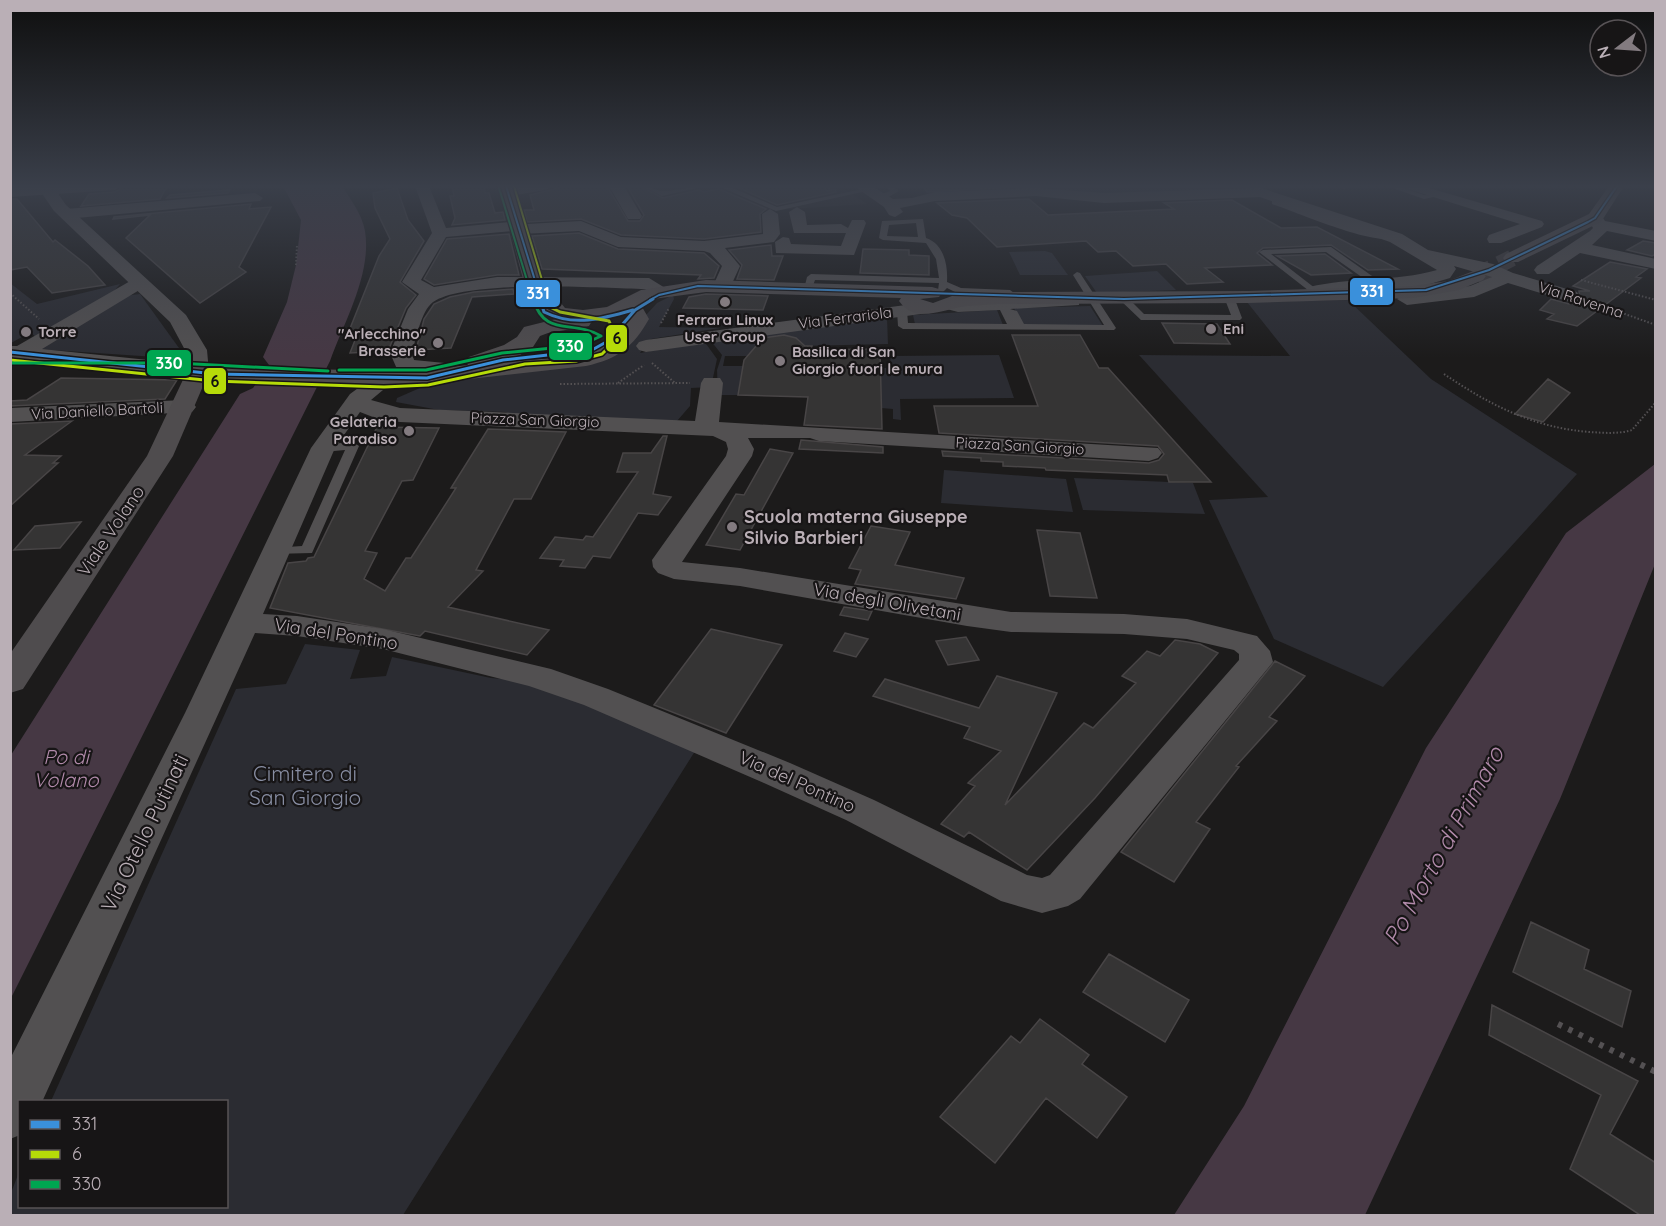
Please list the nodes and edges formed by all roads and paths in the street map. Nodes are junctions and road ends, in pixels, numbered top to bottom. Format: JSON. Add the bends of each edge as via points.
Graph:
{"nodes":[{"id":1,"x":97,"y":243,"type":"edge"},
{"id":2,"x":434,"y":243,"type":"edge"},
{"id":3,"x":524,"y":243,"type":"edge"},
{"id":4,"x":644,"y":243,"type":"edge"},
{"id":5,"x":726,"y":243,"type":"edge"},
{"id":6,"x":783,"y":243,"type":"edge"},
{"id":7,"x":852,"y":243,"type":"edge"},
{"id":8,"x":930,"y":243,"type":"edge"},
{"id":9,"x":1404,"y":243,"type":"edge"},
{"id":10,"x":1556,"y":243,"type":"edge"},
{"id":11,"x":1584,"y":243,"type":"edge"},
{"id":12,"x":297,"y":245,"type":"dead end"},
{"id":13,"x":704,"y":246,"type":"junction"},
{"id":14,"x":1578,"y":247,"type":"junction"},
{"id":15,"x":1426,"y":255,"type":"junction"},
{"id":16,"x":1656,"y":264,"type":"edge"},
{"id":17,"x":296,"y":265,"type":"dead end"},
{"id":18,"x":1507,"y":270,"type":"junction"},
{"id":19,"x":1543,"y":270,"type":"joint"},
{"id":20,"x":1077,"y":275,"type":"dead end"},
{"id":21,"x":139,"y":282,"type":"junction"},
{"id":22,"x":1475,"y":283,"type":"joint"},
{"id":23,"x":1379,"y":285,"type":"junction"},
{"id":24,"x":722,"y":286,"type":"junction"},
{"id":25,"x":537,"y":289,"type":"junction"},
{"id":26,"x":808,"y":289,"type":"junction"},
{"id":27,"x":10,"y":293,"type":"edge"},
{"id":28,"x":671,"y":293,"type":"junction"},
{"id":29,"x":432,"y":294,"type":"junction"},
{"id":30,"x":1324,"y":294,"type":"junction"},
{"id":31,"x":1570,"y":296,"type":"joint"},
{"id":32,"x":1056,"y":297,"type":"junction"},
{"id":33,"x":932,"y":298,"type":"junction"},
{"id":34,"x":1090,"y":298,"type":"junction"},
{"id":35,"x":1656,"y":300,"type":"edge"},
{"id":36,"x":1012,"y":303,"type":"junction"},
{"id":37,"x":635,"y":310,"type":"junction"},
{"id":38,"x":576,"y":322,"type":"junction"},
{"id":39,"x":1656,"y":325,"type":"edge"},
{"id":40,"x":54,"y":334,"type":"junction"},
{"id":41,"x":529,"y":337,"type":"junction"},
{"id":42,"x":610,"y":337,"type":"junction"},
{"id":43,"x":646,"y":346,"type":"joint"},
{"id":44,"x":548,"y":354,"type":"junction"},
{"id":45,"x":13,"y":359,"type":"edge"},
{"id":46,"x":186,"y":371,"type":"junction"},
{"id":47,"x":432,"y":373,"type":"junction"},
{"id":48,"x":1444,"y":374,"type":"dead end"},
{"id":49,"x":334,"y":378,"type":"junction"},
{"id":50,"x":384,"y":380,"type":"junction"},
{"id":51,"x":675,"y":383,"type":"junction"},
{"id":52,"x":712,"y":383,"type":"joint"},
{"id":53,"x":550,"y":384,"type":"dead end"},
{"id":54,"x":617,"y":384,"type":"junction"},
{"id":55,"x":1656,"y":402,"type":"edge"},
{"id":56,"x":362,"y":403,"type":"junction"},
{"id":57,"x":184,"y":407,"type":"junction"},
{"id":58,"x":10,"y":415,"type":"edge"},
{"id":59,"x":712,"y":428,"type":"junction"},
{"id":60,"x":1149,"y":453,"type":"dead end"},
{"id":61,"x":244,"y":623,"type":"junction"},
{"id":62,"x":1249,"y":672,"type":"joint"},
{"id":63,"x":10,"y":681,"type":"edge"},
{"id":64,"x":1558,"y":1024,"type":"dead end"},
{"id":65,"x":1656,"y":1072,"type":"edge"},
{"id":66,"x":10,"y":1114,"type":"edge"}],
"edges":[{"from":1,"to":21,"type":"street"},
{"from":2,"to":29,"type":"street","via":[[411,282]]},
{"from":3,"to":25,"type":"main road"},
{"from":4,"to":13,"type":"street"},
{"from":5,"to":13,"type":"street"},
{"from":6,"to":7,"type":"street","via":[[782,249],[845,251]]},
{"from":8,"to":33,"type":"lane","via":[[936,246]]},
{"from":9,"to":15,"type":"street"},
{"from":10,"to":18,"type":"main road","name":"Via Ravenna"},
{"from":11,"to":14,"type":"street","name":"Via Ravenna"},
{"from":12,"to":17,"type":"path"},
{"from":13,"to":24,"type":"street","via":[[716,249],[731,266]]},
{"from":14,"to":16,"type":"street"},
{"from":14,"to":19,"type":"street","name":"Via Ravenna"},
{"from":15,"to":18,"type":"street"},
{"from":15,"to":23,"type":"street","via":[[1447,270],[1424,281]]},
{"from":18,"to":22,"type":"street","name":"Via Ravenna"},
{"from":18,"to":31,"type":"street","name":"Via Ravenna"},
{"from":19,"to":35,"type":"path","name":"Via Ravenna"},
{"from":20,"to":34,"type":"lane"},
{"from":21,"to":40,"type":"street"},
{"from":21,"to":46,"type":"street","via":[[183,326],[196,350]]},
{"from":22,"to":30,"type":"main road","name":"Via Ravenna","via":[[1440,289]]},
{"from":23,"to":30,"type":"street","via":[[1329,288]]},
{"from":23,"to":30,"type":"lane","via":[[1328,249],[1263,252]]},
{"from":24,"to":26,"type":"main road","name":"Via Ravenna"},
{"from":24,"to":28,"type":"main road","name":"Via Ravenna"},
{"from":25,"to":28,"type":"street","name":"Via Ravenna","via":[[650,284]]},
{"from":25,"to":28,"type":"main road","name":"Via Ravenna","via":[[547,297],[553,310],[570,316],[603,315]]},
{"from":25,"to":29,"type":"street","name":"Via Ravenna","via":[[458,288]]},
{"from":25,"to":38,"type":"main road","via":[[549,316]]},
{"from":25,"to":41,"type":"main road","via":[[529,315]]},
{"from":25,"to":47,"type":"main road","via":[[513,330],[501,341]]},
{"from":26,"to":33,"type":"main road","name":"Via Ravenna"},
{"from":26,"to":33,"type":"lane","name":"Via Ravenna","via":[[811,277]]},
{"from":27,"to":40,"type":"path"},
{"from":28,"to":37,"type":"main road","name":"Via Ravenna","via":[[659,295]]},
{"from":28,"to":43,"type":"path"},
{"from":29,"to":47,"type":"street","name":"Via Ravenna","via":[[422,302],[401,353],[405,364]]},
{"from":30,"to":34,"type":"main road","name":"Via Ravenna"},
{"from":31,"to":39,"type":"path","name":"Via Ravenna"},
{"from":32,"to":33,"type":"main road","name":"Via Ravenna"},
{"from":32,"to":34,"type":"main road","name":"Via Ravenna"},
{"from":32,"to":36,"type":"main road","name":"Via Ravenna"},
{"from":33,"to":36,"type":"main road","name":"Via Ravenna"},
{"from":33,"to":36,"type":"lane","name":"Via Ferrariola","via":[[903,326],[1013,327]]},
{"from":33,"to":43,"type":"street","name":"Via Ferrariola"},
{"from":34,"to":36,"type":"lane","via":[[1076,303]]},
{"from":34,"to":36,"type":"lane","via":[[1112,328],[1020,327]]},
{"from":37,"to":38,"type":"main road","name":"Via Ravenna"},
{"from":37,"to":42,"type":"main road","name":"Via Ravenna"},
{"from":37,"to":47,"type":"main road","name":"Via Ravenna","via":[[639,319],[626,342],[597,357],[495,372]]},
{"from":38,"to":41,"type":"main road","name":"Via Ravenna","via":[[544,327]]},
{"from":38,"to":42,"type":"main road","via":[[604,327]]},
{"from":40,"to":45,"type":"street"},
{"from":41,"to":44,"type":"main road","via":[[534,351]]},
{"from":41,"to":47,"type":"main road","name":"Via Ravenna","via":[[491,358]]},
{"from":42,"to":44,"type":"main road","name":"Via Ravenna","via":[[599,347],[584,352]]},
{"from":44,"to":47,"type":"main road","name":"Via Ravenna"},
{"from":45,"to":46,"type":"street"},
{"from":46,"to":49,"type":"main road","name":"Via Ravenna"},
{"from":46,"to":57,"type":"main road","name":"Viale Volano"},
{"from":47,"to":50,"type":"main road","name":"Via Ravenna"},
{"from":47,"to":56,"type":"street","name":"Via Otello Putinati"},
{"from":48,"to":55,"type":"path","via":[[1496,409],[1562,429],[1632,430]]},
{"from":49,"to":50,"type":"main road","name":"Via Ravenna"},
{"from":49,"to":56,"type":"street","via":[[354,386]]},
{"from":50,"to":56,"type":"street","name":"Via Otello Putinati"},
{"from":51,"to":52,"type":"path"},
{"from":51,"to":54,"type":"path"},
{"from":51,"to":54,"type":"path","via":[[649,361]]},
{"from":52,"to":59,"type":"street"},
{"from":53,"to":54,"type":"path"},
{"from":56,"to":59,"type":"street","name":"Piazza San Giorgio","via":[[374,411],[400,415]]},
{"from":56,"to":61,"type":"street","name":"Via Otello Putinati","via":[[330,438]]},
{"from":57,"to":58,"type":"street","name":"Via Daniello Bartoli"},
{"from":57,"to":63,"type":"main road","name":"Viale Volano","via":[[145,479]]},
{"from":59,"to":60,"type":"street","name":"Piazza San Giorgio"},
{"from":59,"to":62,"type":"street","name":"Via degli Olivetani","via":[[736,438],[741,448],[739,456],[667,560],[668,567],[674,570],[740,577],[1011,622],[1124,624],[1207,632],[1252,648],[1257,655]]},
{"from":61,"to":62,"type":"street","name":"Via del Pontino","via":[[297,626],[383,639],[539,677],[777,773],[1016,889],[1043,896],[1055,894],[1065,886]]},
{"from":61,"to":66,"type":"street","name":"Via Otello Putinati"},
{"from":64,"to":65,"type":"path"}]}
